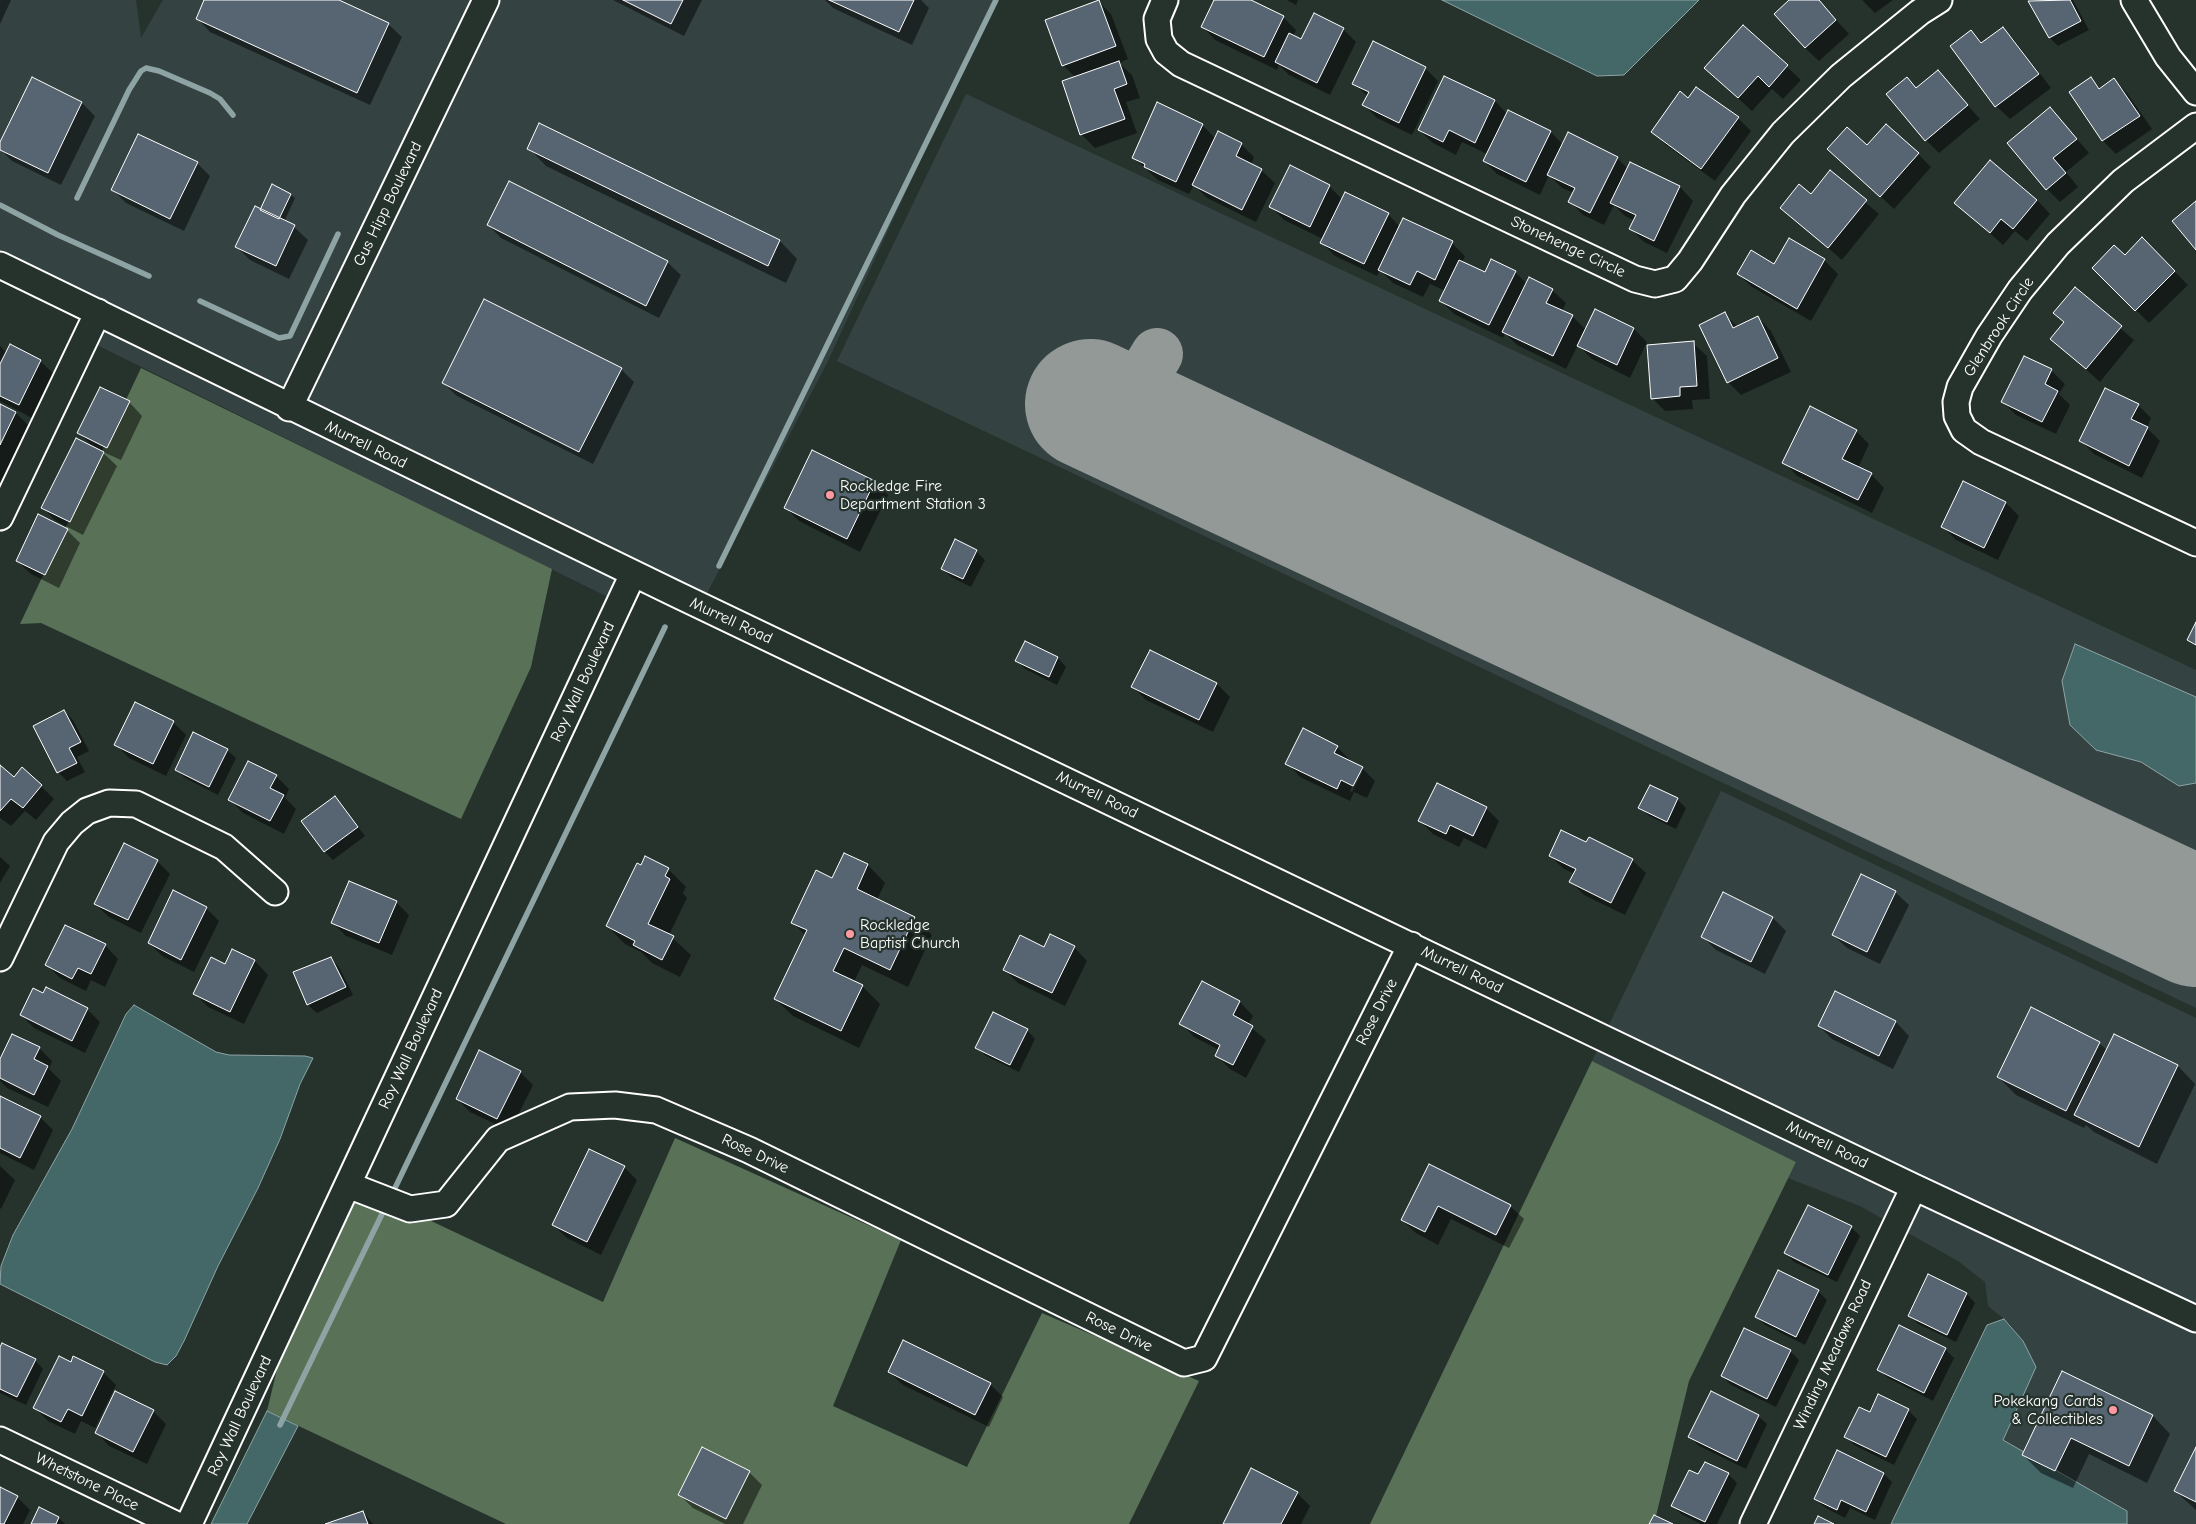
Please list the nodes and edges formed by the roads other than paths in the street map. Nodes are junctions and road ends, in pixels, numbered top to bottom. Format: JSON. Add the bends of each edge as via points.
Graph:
{"nodes":[{"id":1,"x":486,"y":0,"type":"edge"},
{"id":2,"x":1165,"y":0,"type":"edge"},
{"id":3,"x":1939,"y":0,"type":"edge"},
{"id":4,"x":2134,"y":0,"type":"edge"},
{"id":5,"x":2196,"y":92,"type":"edge"},
{"id":6,"x":2196,"y":126,"type":"edge"},
{"id":7,"x":0,"y":265,"type":"edge"},
{"id":8,"x":98,"y":312,"type":"junction"},
{"id":9,"x":289,"y":408,"type":"junction"},
{"id":10,"x":0,"y":517,"type":"edge"},
{"id":11,"x":2196,"y":542,"type":"edge"},
{"id":12,"x":633,"y":574,"type":"junction"},
{"id":13,"x":275,"y":892,"type":"dead end"},
{"id":14,"x":1411,"y":945,"type":"junction"},
{"id":15,"x":0,"y":958,"type":"edge"},
{"id":16,"x":348,"y":1185,"type":"junction"},
{"id":17,"x":1914,"y":1187,"type":"junction"},
{"id":18,"x":2196,"y":1319,"type":"edge"},
{"id":19,"x":0,"y":1440,"type":"edge"},
{"id":20,"x":175,"y":1524,"type":"edge"},
{"id":21,"x":189,"y":1524,"type":"edge"},
{"id":22,"x":1753,"y":1524,"type":"edge"}],
"edges":[{"from":1,"to":9,"type":"street","name":"Gus Hipp Boulevard"},
{"from":2,"to":3,"type":"street","name":"Stonehenge Circle","via":[[1158,19],[1159,38],[1166,52],[1181,64],[1626,274],[1655,284],[1675,279],[1738,189],[1783,133],[1841,76]]},
{"from":4,"to":5,"type":"street","via":[[2168,57]]},
{"from":6,"to":11,"type":"street","name":"Glenbrook Circle","via":[[2123,181],[2058,244],[2020,290],[1989,336],[1960,387],[1956,402],[1957,416],[1964,430],[1981,442]]},
{"from":7,"to":8,"type":"street","name":"Murrell Road"},
{"from":8,"to":9,"type":"street","name":"Murrell Road"},
{"from":8,"to":10,"type":"street"},
{"from":9,"to":12,"type":"street","name":"Murrell Road"},
{"from":12,"to":14,"type":"street","name":"Murrell Road"},
{"from":12,"to":16,"type":"street","name":"Roy Wall Boulevard"},
{"from":13,"to":15,"type":"street","via":[[224,847],[136,804],[109,803],[87,811],[56,842]]},
{"from":14,"to":16,"type":"street","name":"Rose Drive","via":[[1204,1358],[1184,1363],[749,1150],[656,1110],[615,1105],[570,1107],[498,1140],[446,1204],[410,1209]]},
{"from":14,"to":17,"type":"street","name":"Murrell Road"},
{"from":16,"to":21,"type":"street","name":"Roy Wall Boulevard"},
{"from":17,"to":18,"type":"street","name":"Murrell Road"},
{"from":17,"to":22,"type":"street","name":"Winding Meadows Road"},
{"from":19,"to":20,"type":"street","name":"Whetstone Place"}]}
